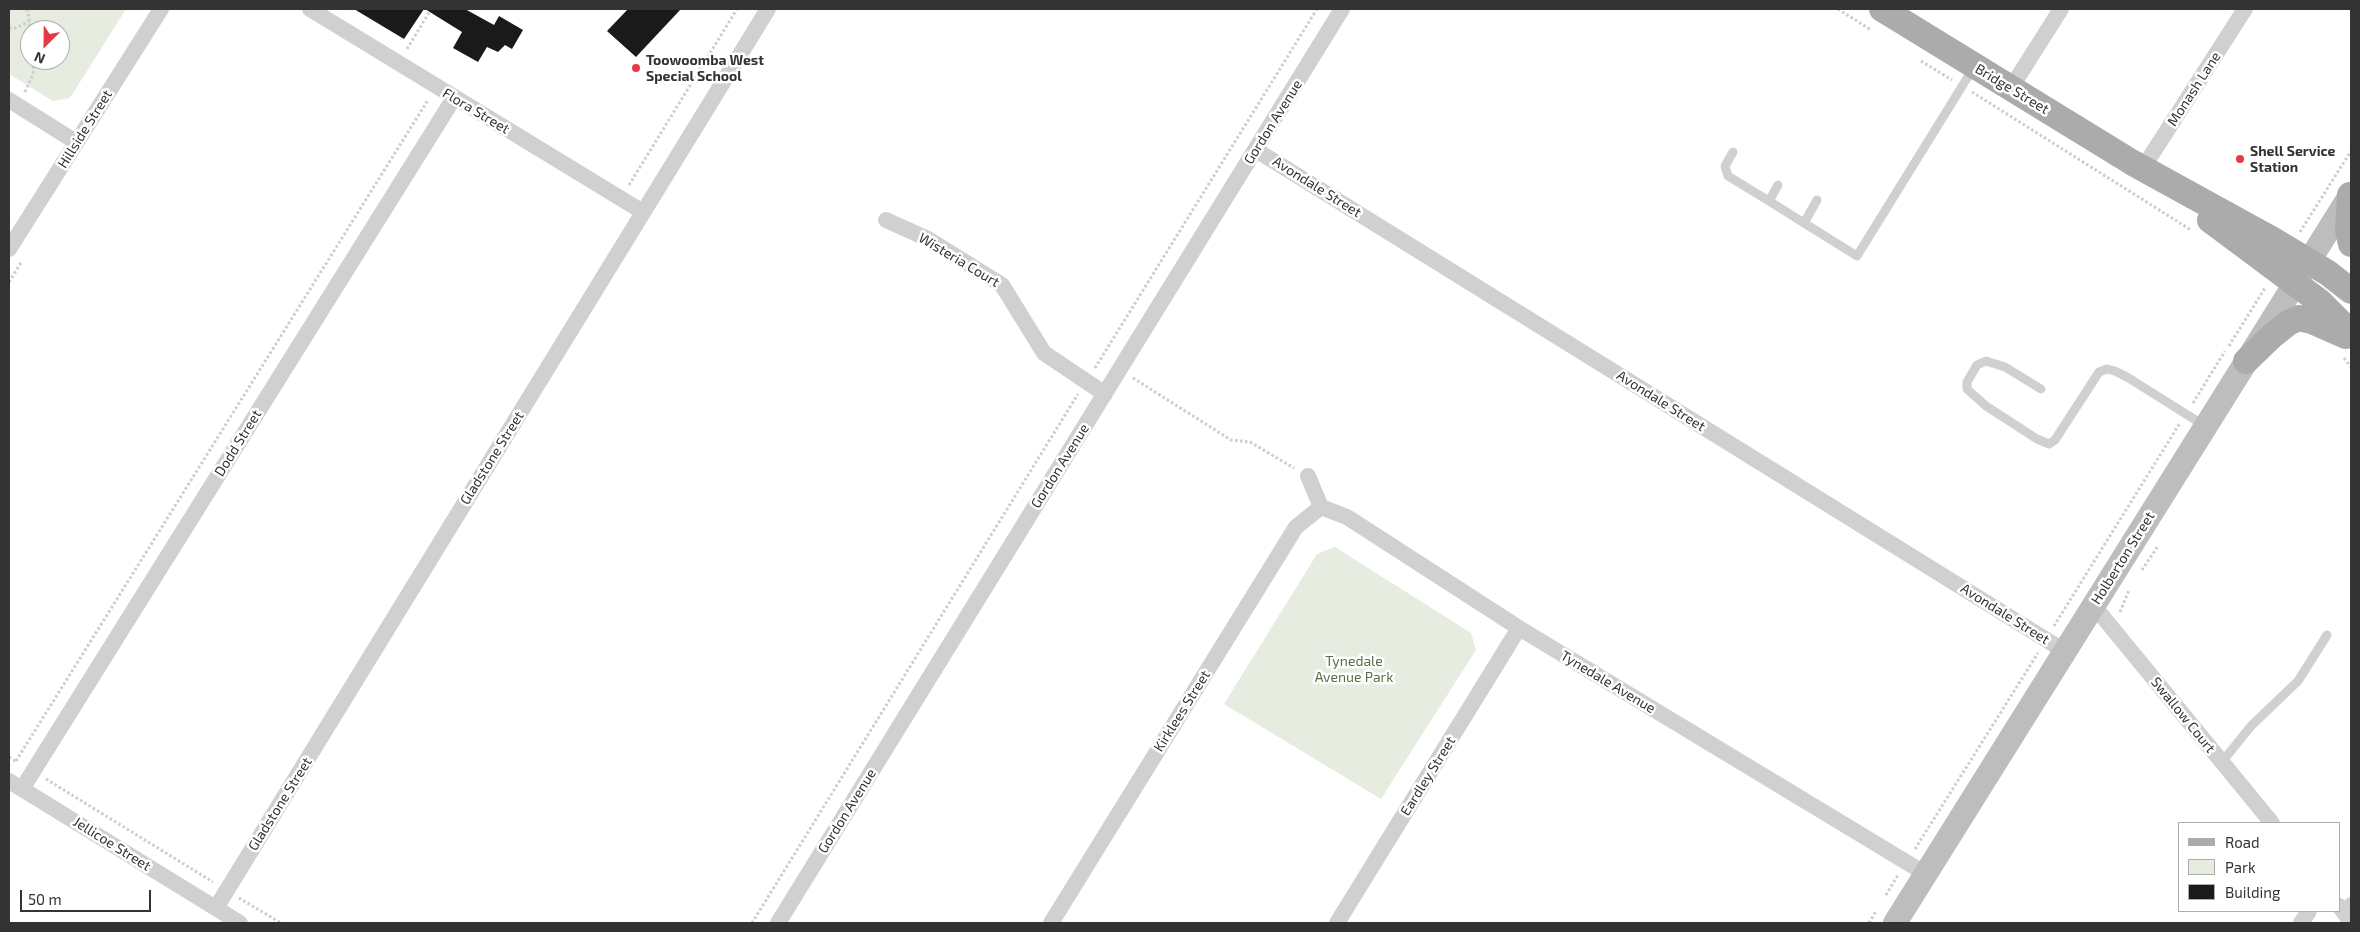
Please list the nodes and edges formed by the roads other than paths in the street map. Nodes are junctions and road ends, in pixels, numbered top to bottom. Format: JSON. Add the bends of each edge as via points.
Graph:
{"nodes":[{"id":1,"x":160,"y":9,"type":"edge"},
{"id":2,"x":310,"y":9,"type":"edge"},
{"id":3,"x":768,"y":9,"type":"edge"},
{"id":4,"x":1342,"y":9,"type":"edge"},
{"id":5,"x":1882,"y":9,"type":"edge"},
{"id":6,"x":2061,"y":9,"type":"edge"},
{"id":7,"x":2245,"y":9,"type":"edge"},
{"id":8,"x":1968,"y":76,"type":"junction"},
{"id":9,"x":2011,"y":88,"type":"junction"},
{"id":10,"x":454,"y":98,"type":"junction"},
{"id":11,"x":14,"y":103,"type":"edge"},
{"id":12,"x":76,"y":142,"type":"junction"},
{"id":13,"x":1256,"y":150,"type":"junction"},
{"id":14,"x":1733,"y":152,"type":"dead end"},
{"id":15,"x":2143,"y":168,"type":"junction"},
{"id":16,"x":1778,"y":185,"type":"dead end"},
{"id":17,"x":2351,"y":194,"type":"edge"},
{"id":18,"x":1817,"y":200,"type":"dead end"},
{"id":19,"x":1769,"y":201,"type":"junction"},
{"id":20,"x":643,"y":212,"type":"junction"},
{"id":21,"x":886,"y":220,"type":"dead end"},
{"id":22,"x":1804,"y":223,"type":"junction"},
{"id":23,"x":2351,"y":244,"type":"edge"},
{"id":24,"x":9,"y":249,"type":"edge"},
{"id":25,"x":2303,"y":273,"type":"junction"},
{"id":26,"x":2351,"y":291,"type":"edge"},
{"id":27,"x":2351,"y":333,"type":"edge"},
{"id":28,"x":2351,"y":338,"type":"edge"},
{"id":29,"x":2246,"y":361,"type":"junction"},
{"id":30,"x":2041,"y":389,"type":"dead end"},
{"id":31,"x":1105,"y":394,"type":"junction"},
{"id":32,"x":2196,"y":420,"type":"junction"},
{"id":33,"x":1308,"y":476,"type":"road end"},
{"id":34,"x":1321,"y":507,"type":"junction"},
{"id":35,"x":2094,"y":606,"type":"junction"},
{"id":36,"x":1520,"y":628,"type":"junction"},
{"id":37,"x":2327,"y":635,"type":"dead end"},
{"id":38,"x":2066,"y":652,"type":"junction"},
{"id":39,"x":2222,"y":762,"type":"junction"},
{"id":40,"x":15,"y":785,"type":"edge"},
{"id":41,"x":2271,"y":822,"type":"edge"},
{"id":42,"x":1916,"y":868,"type":"junction"},
{"id":43,"x":216,"y":908,"type":"junction"},
{"id":44,"x":2308,"y":912,"type":"edge"},
{"id":45,"x":1886,"y":916,"type":"edge"},
{"id":46,"x":240,"y":923,"type":"edge"},
{"id":47,"x":778,"y":923,"type":"edge"},
{"id":48,"x":1051,"y":923,"type":"edge"},
{"id":49,"x":1337,"y":923,"type":"edge"},
{"id":50,"x":2301,"y":923,"type":"edge"}],
"edges":[{"from":1,"to":12,"type":"street","name":"Hillside Street"},
{"from":2,"to":10,"type":"street","name":"Flora Street"},
{"from":3,"to":20,"type":"street","name":"Gladstone Street"},
{"from":4,"to":13,"type":"street","name":"Gordon Avenue"},
{"from":5,"to":8,"type":"main road","name":"Bridge Street"},
{"from":6,"to":9,"type":"street"},
{"from":7,"to":15,"type":"street","name":"Monash Lane"},
{"from":8,"to":9,"type":"main road","name":"Bridge Street"},
{"from":8,"to":22,"type":"lane","via":[[1856,256]]},
{"from":9,"to":15,"type":"main road","name":"Bridge Street"},
{"from":10,"to":20,"type":"street","name":"Flora Street"},
{"from":10,"to":40,"type":"street","name":"Dodd Street","via":[[33,772]]},
{"from":11,"to":12,"type":"street"},
{"from":12,"to":24,"type":"street","name":"Hillside Street"},
{"from":13,"to":31,"type":"street","name":"Gordon Avenue"},
{"from":13,"to":38,"type":"street","name":"Avondale Street"},
{"from":14,"to":19,"type":"lane","via":[[1725,166],[1728,176]]},
{"from":15,"to":25,"type":"main road","name":"Bridge Street","via":[[2273,240]]},
{"from":16,"to":19,"type":"lane"},
{"from":17,"to":23,"type":"main road","via":[[2348,230]]},
{"from":17,"to":25,"type":"main road","name":"Holberton Street"},
{"from":18,"to":22,"type":"lane"},
{"from":19,"to":22,"type":"lane"},
{"from":20,"to":43,"type":"street","name":"Gladstone Street"},
{"from":21,"to":31,"type":"street","name":"Wisteria Court","via":[[928,239],[1002,285],[1044,353]]},
{"from":25,"to":26,"type":"main road","name":"Bridge Street"},
{"from":25,"to":27,"type":"main road","name":"Bridge Street","via":[[2320,302]]},
{"from":25,"to":29,"type":"main road","name":"Holberton Street"},
{"from":28,"to":29,"type":"main road","via":[[2312,320],[2299,318],[2272,335]]},
{"from":29,"to":32,"type":"main road","name":"Holberton Street"},
{"from":30,"to":32,"type":"lane","via":[[2005,367],[1986,361],[1978,365],[1967,382],[1967,389],[1986,406],[2049,444],[2055,440],[2099,372],[2107,369],[2127,377]]},
{"from":31,"to":47,"type":"street","name":"Gordon Avenue"},
{"from":32,"to":35,"type":"main road","name":"Holberton Street"},
{"from":33,"to":34,"type":"street"},
{"from":34,"to":36,"type":"street","name":"Tynedale Avenue","via":[[1347,517]]},
{"from":34,"to":48,"type":"street","name":"Kirklees Street","via":[[1296,527]]},
{"from":35,"to":38,"type":"main road","name":"Holberton Street"},
{"from":35,"to":39,"type":"street","name":"Swallow Court"},
{"from":36,"to":42,"type":"street","name":"Tynedale Avenue"},
{"from":36,"to":49,"type":"street","name":"Eardley Street"},
{"from":37,"to":39,"type":"lane","via":[[2298,681],[2252,726]]},
{"from":38,"to":42,"type":"main road","name":"Holberton Street"},
{"from":39,"to":41,"type":"street","name":"Swallow Court"},
{"from":40,"to":43,"type":"street","name":"Jellicoe Street"},
{"from":42,"to":45,"type":"main road","name":"Holberton Street"},
{"from":43,"to":46,"type":"street","name":"Jellicoe Street"},
{"from":44,"to":50,"type":"street"}]}
